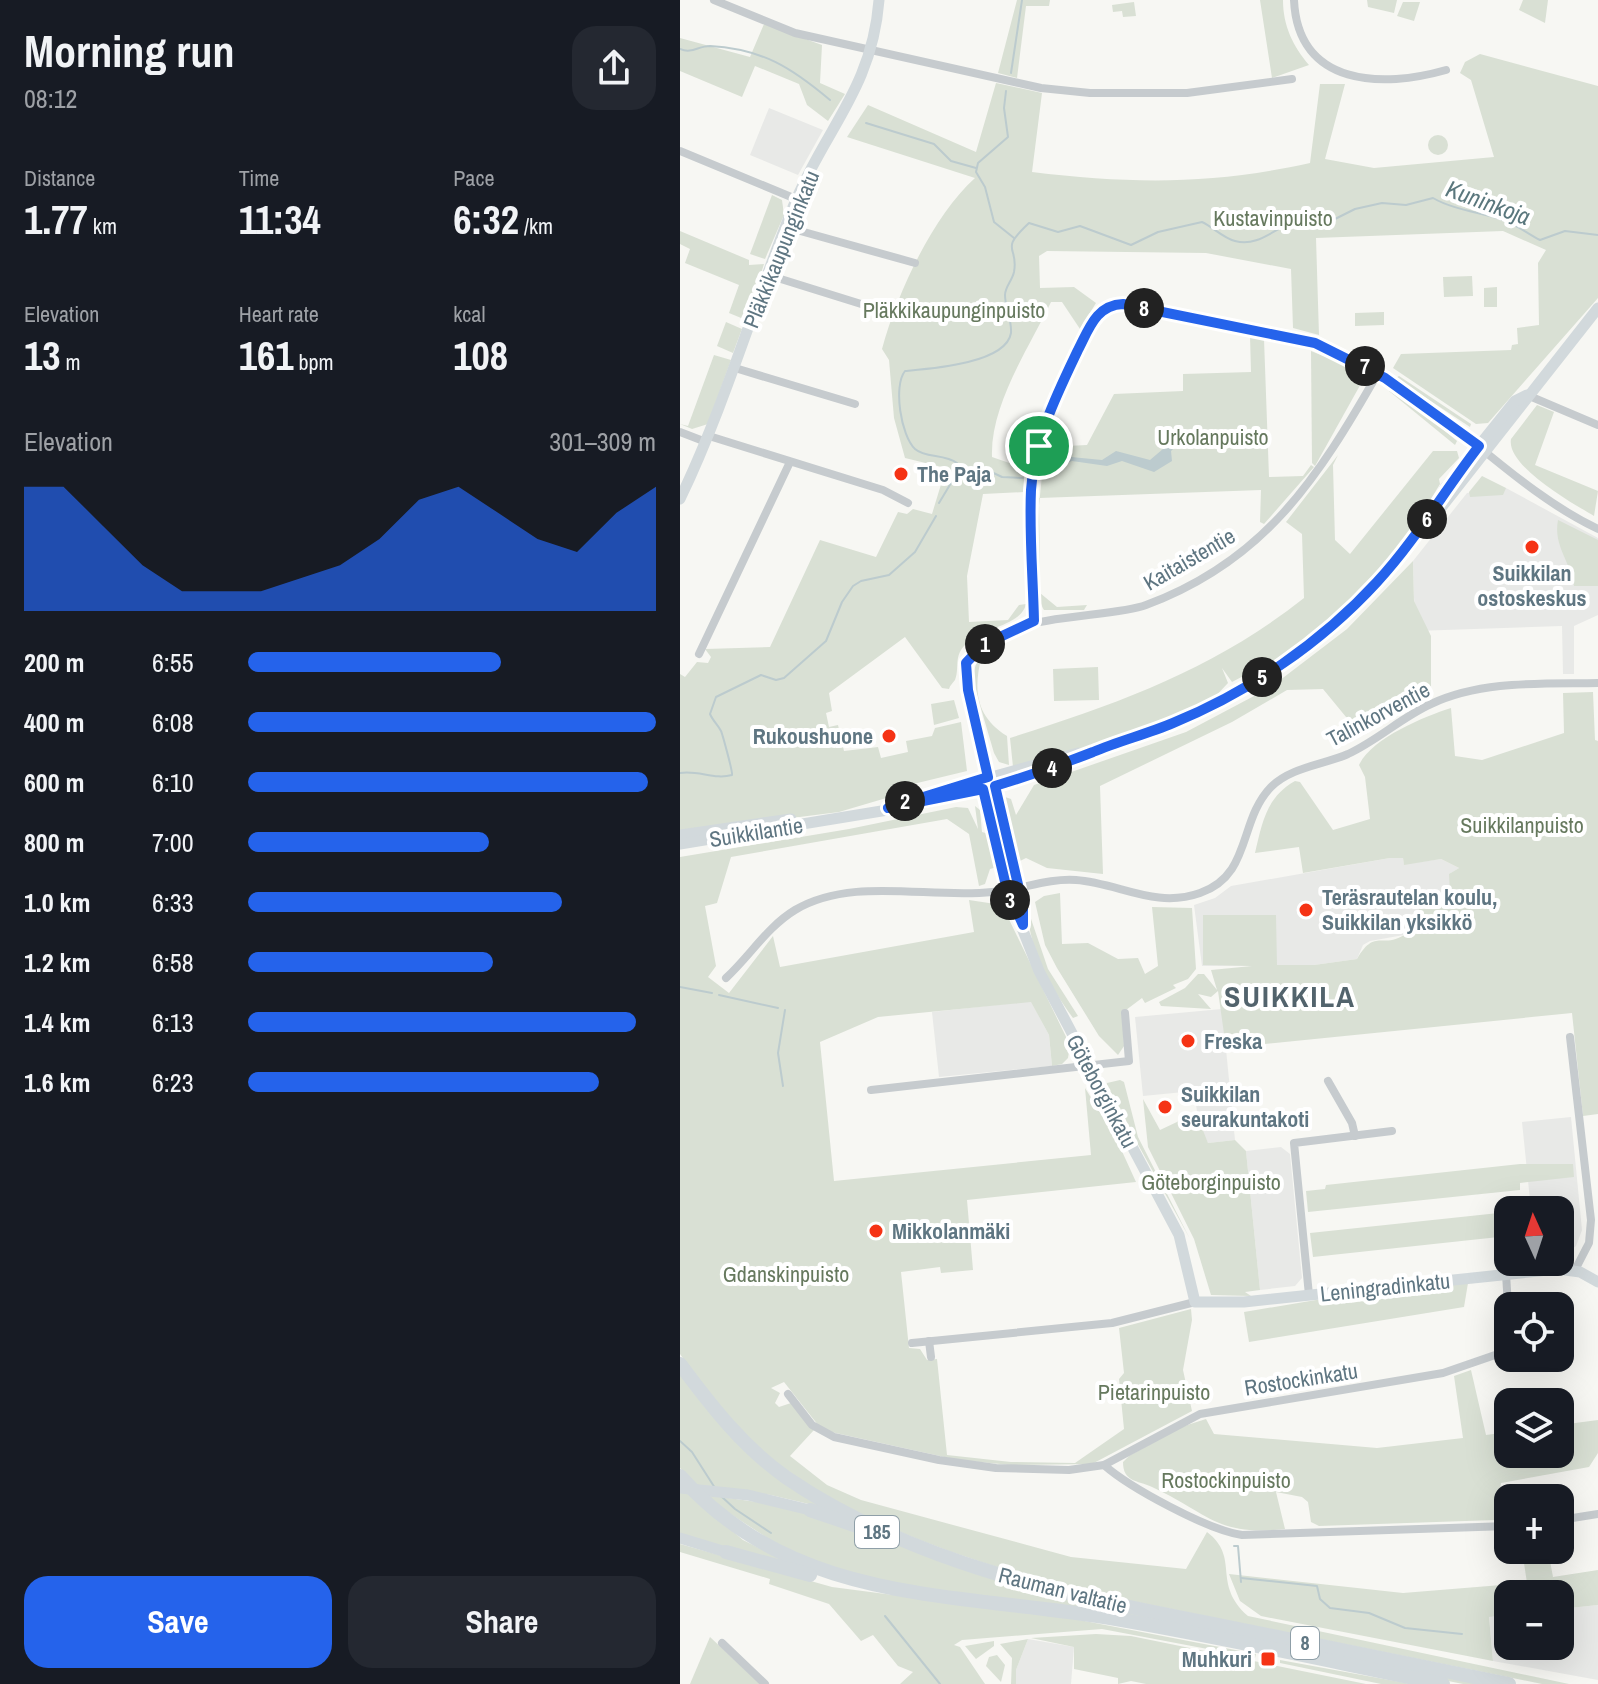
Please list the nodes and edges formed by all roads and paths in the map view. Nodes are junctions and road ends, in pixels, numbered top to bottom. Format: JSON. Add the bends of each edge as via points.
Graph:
{"nodes":[{"id":1,"x":714,"y":0,"type":"edge"},
{"id":2,"x":879,"y":0,"type":"edge"},
{"id":3,"x":1294,"y":0,"type":"edge"},
{"id":4,"x":871,"y":50,"type":"junction"},
{"id":5,"x":1446,"y":70,"type":"dead end"},
{"id":6,"x":1292,"y":79,"type":"dead end"},
{"id":7,"x":680,"y":151,"type":"edge"},
{"id":8,"x":796,"y":199,"type":"junction"},
{"id":9,"x":786,"y":227,"type":"junction"},
{"id":10,"x":915,"y":263,"type":"dead end"},
{"id":11,"x":768,"y":275,"type":"junction"},
{"id":12,"x":1598,"y":308,"type":"edge"},
{"id":13,"x":890,"y":313,"type":"dead end"},
{"id":14,"x":735,"y":368,"type":"junction"},
{"id":15,"x":1378,"y":373,"type":"junction"},
{"id":16,"x":1527,"y":395,"type":"junction"},
{"id":17,"x":855,"y":404,"type":"dead end"},
{"id":18,"x":1598,"y":425,"type":"edge"},
{"id":19,"x":680,"y":432,"type":"edge"},
{"id":20,"x":708,"y":439,"type":"junction"},
{"id":21,"x":1483,"y":449,"type":"junction"},
{"id":22,"x":790,"y":462,"type":"junction"},
{"id":23,"x":680,"y":499,"type":"edge"},
{"id":24,"x":908,"y":503,"type":"dead end"},
{"id":25,"x":1598,"y":529,"type":"edge"},
{"id":26,"x":1034,"y":621,"type":"junction"},
{"id":27,"x":699,"y":654,"type":"dead end"},
{"id":28,"x":1598,"y":683,"type":"edge"},
{"id":29,"x":989,"y":784,"type":"junction"},
{"id":30,"x":831,"y":819,"type":"junction"},
{"id":31,"x":680,"y":835,"type":"edge"},
{"id":32,"x":680,"y":844,"type":"edge"},
{"id":33,"x":1013,"y":888,"type":"junction"},
{"id":34,"x":726,"y":978,"type":"dead end"},
{"id":35,"x":1125,"y":1013,"type":"dead end"},
{"id":36,"x":1570,"y":1037,"type":"dead end"},
{"id":37,"x":1089,"y":1067,"type":"junction"},
{"id":38,"x":1328,"y":1081,"type":"dead end"},
{"id":39,"x":871,"y":1090,"type":"dead end"},
{"id":40,"x":1392,"y":1131,"type":"dead end"},
{"id":41,"x":1355,"y":1136,"type":"junction"},
{"id":42,"x":1575,"y":1270,"type":"joint"},
{"id":43,"x":1494,"y":1275,"type":"edge"},
{"id":44,"x":1598,"y":1282,"type":"edge"},
{"id":45,"x":1309,"y":1295,"type":"junction"},
{"id":46,"x":1195,"y":1302,"type":"junction"},
{"id":47,"x":929,"y":1341,"type":"junction"},
{"id":48,"x":912,"y":1343,"type":"dead end"},
{"id":49,"x":1494,"y":1355,"type":"edge"},
{"id":50,"x":931,"y":1357,"type":"dead end"},
{"id":51,"x":680,"y":1364,"type":"edge"},
{"id":52,"x":788,"y":1394,"type":"dead end"},
{"id":53,"x":1104,"y":1465,"type":"junction"},
{"id":54,"x":680,"y":1476,"type":"edge"},
{"id":55,"x":680,"y":1488,"type":"edge"},
{"id":56,"x":810,"y":1510,"type":"joint"},
{"id":57,"x":1598,"y":1514,"type":"edge"},
{"id":58,"x":1574,"y":1518,"type":"edge"},
{"id":59,"x":1494,"y":1526,"type":"edge"},
{"id":60,"x":680,"y":1538,"type":"edge"},
{"id":61,"x":726,"y":1552,"type":"joint"},
{"id":62,"x":943,"y":1555,"type":"junction"},
{"id":63,"x":861,"y":1584,"type":"junction"},
{"id":64,"x":722,"y":1643,"type":"dead end"},
{"id":65,"x":765,"y":1684,"type":"edge"},
{"id":66,"x":1443,"y":1684,"type":"edge"},
{"id":67,"x":1509,"y":1684,"type":"edge"}],
"edges":[{"from":1,"to":4,"type":"street","via":[[795,33]]},
{"from":2,"to":4,"type":"street","name":"Pläkkikaupunginkatu"},
{"from":3,"to":5,"type":"street","via":[[1308,44],[1343,73],[1397,81]]},
{"from":4,"to":6,"type":"street","via":[[1019,84],[1090,93],[1187,93]]},
{"from":4,"to":8,"type":"street","name":"Pläkkikaupunginkatu","via":[[857,89]]},
{"from":7,"to":8,"type":"street"},
{"from":8,"to":9,"type":"street","name":"Pläkkikaupunginkatu"},
{"from":9,"to":10,"type":"street"},
{"from":9,"to":11,"type":"street","name":"Pläkkikaupunginkatu"},
{"from":11,"to":13,"type":"street"},
{"from":11,"to":14,"type":"street","name":"Pläkkikaupunginkatu"},
{"from":12,"to":16,"type":"street","name":"Suikkilantie"},
{"from":14,"to":17,"type":"street"},
{"from":14,"to":20,"type":"street","name":"Pläkkikaupunginkatu"},
{"from":15,"to":21,"type":"street"},
{"from":15,"to":26,"type":"street","name":"Kaitaistentie","via":[[1328,460],[1291,507],[1244,550],[1147,605],[1100,616]]},
{"from":15,"to":26,"type":"street","via":[[1333,350],[1288,336],[1130,305],[1110,306],[1092,322],[1038,449],[1031,488]]},
{"from":16,"to":18,"type":"street"},
{"from":16,"to":21,"type":"street","name":"Suikkilantie","via":[[1515,401]]},
{"from":19,"to":20,"type":"street"},
{"from":20,"to":22,"type":"street"},
{"from":20,"to":23,"type":"street","name":"Pläkkikaupunginkatu"},
{"from":21,"to":25,"type":"street","via":[[1549,500]]},
{"from":21,"to":29,"type":"street","name":"Suikkilantie","via":[[1445,488],[1426,523],[1363,597],[1283,663],[1191,715]]},
{"from":22,"to":24,"type":"street","via":[[883,490]]},
{"from":22,"to":27,"type":"street"},
{"from":26,"to":29,"type":"street","name":"Kaitaistentie","via":[[983,645],[966,663]]},
{"from":28,"to":33,"type":"street","name":"Talinkorventie","via":[[1456,694],[1413,713],[1356,750],[1283,778],[1258,807],[1233,870],[1202,893],[1153,899],[1076,880]]},
{"from":29,"to":30,"type":"street","name":"Suikkilantie"},
{"from":29,"to":33,"type":"street","name":"Göteborginkatu"},
{"from":30,"to":31,"type":"street","name":"Suikkilantie","via":[[761,822]]},
{"from":30,"to":32,"type":"street","name":"Suikkilantie"},
{"from":33,"to":34,"type":"street","name":"Talinkorventie","via":[[823,898],[778,922]]},
{"from":33,"to":37,"type":"street","name":"Göteborginkatu","via":[[1045,984]]},
{"from":35,"to":37,"type":"street","via":[[1129,1061]]},
{"from":36,"to":42,"type":"street","via":[[1591,1220],[1587,1249]]},
{"from":37,"to":39,"type":"street"},
{"from":37,"to":46,"type":"street","name":"Göteborginkatu","via":[[1179,1235]]},
{"from":38,"to":41,"type":"street"},
{"from":40,"to":41,"type":"street"},
{"from":41,"to":45,"type":"street","via":[[1294,1143]]},
{"from":42,"to":44,"type":"street"},
{"from":43,"to":45,"type":"street","name":"Leningradinkatu"},
{"from":45,"to":46,"type":"street","name":"Leningradinkatu"},
{"from":46,"to":47,"type":"street","via":[[1112,1323]]},
{"from":47,"to":48,"type":"street"},
{"from":47,"to":50,"type":"street"},
{"from":49,"to":53,"type":"street","name":"Rostockinkatu","via":[[1443,1373],[1200,1414]]},
{"from":51,"to":62,"type":"highway","name":"Rauman valtatie","number":"8","via":[[735,1433],[786,1477],[837,1507]]},
{"from":52,"to":53,"type":"street","via":[[819,1431],[875,1447],[996,1468],[1069,1470]]},
{"from":53,"to":59,"type":"street","via":[[1124,1482],[1213,1529],[1242,1535]]},
{"from":54,"to":63,"type":"highway","name":"Rauman valtatie","number":"8","via":[[754,1541]]},
{"from":55,"to":56,"type":"street","number":"185","via":[[748,1495]]},
{"from":56,"to":62,"type":"highway","number":"185"},
{"from":57,"to":58,"type":"street"},
{"from":60,"to":61,"type":"street"},
{"from":61,"to":63,"type":"highway"},
{"from":62,"to":67,"type":"highway","name":"Rauman valtatie","number":"8","via":[[1066,1594]]},
{"from":63,"to":66,"type":"highway","name":"Rauman valtatie","number":"8","via":[[1087,1614]]},
{"from":64,"to":65,"type":"street"}]}
